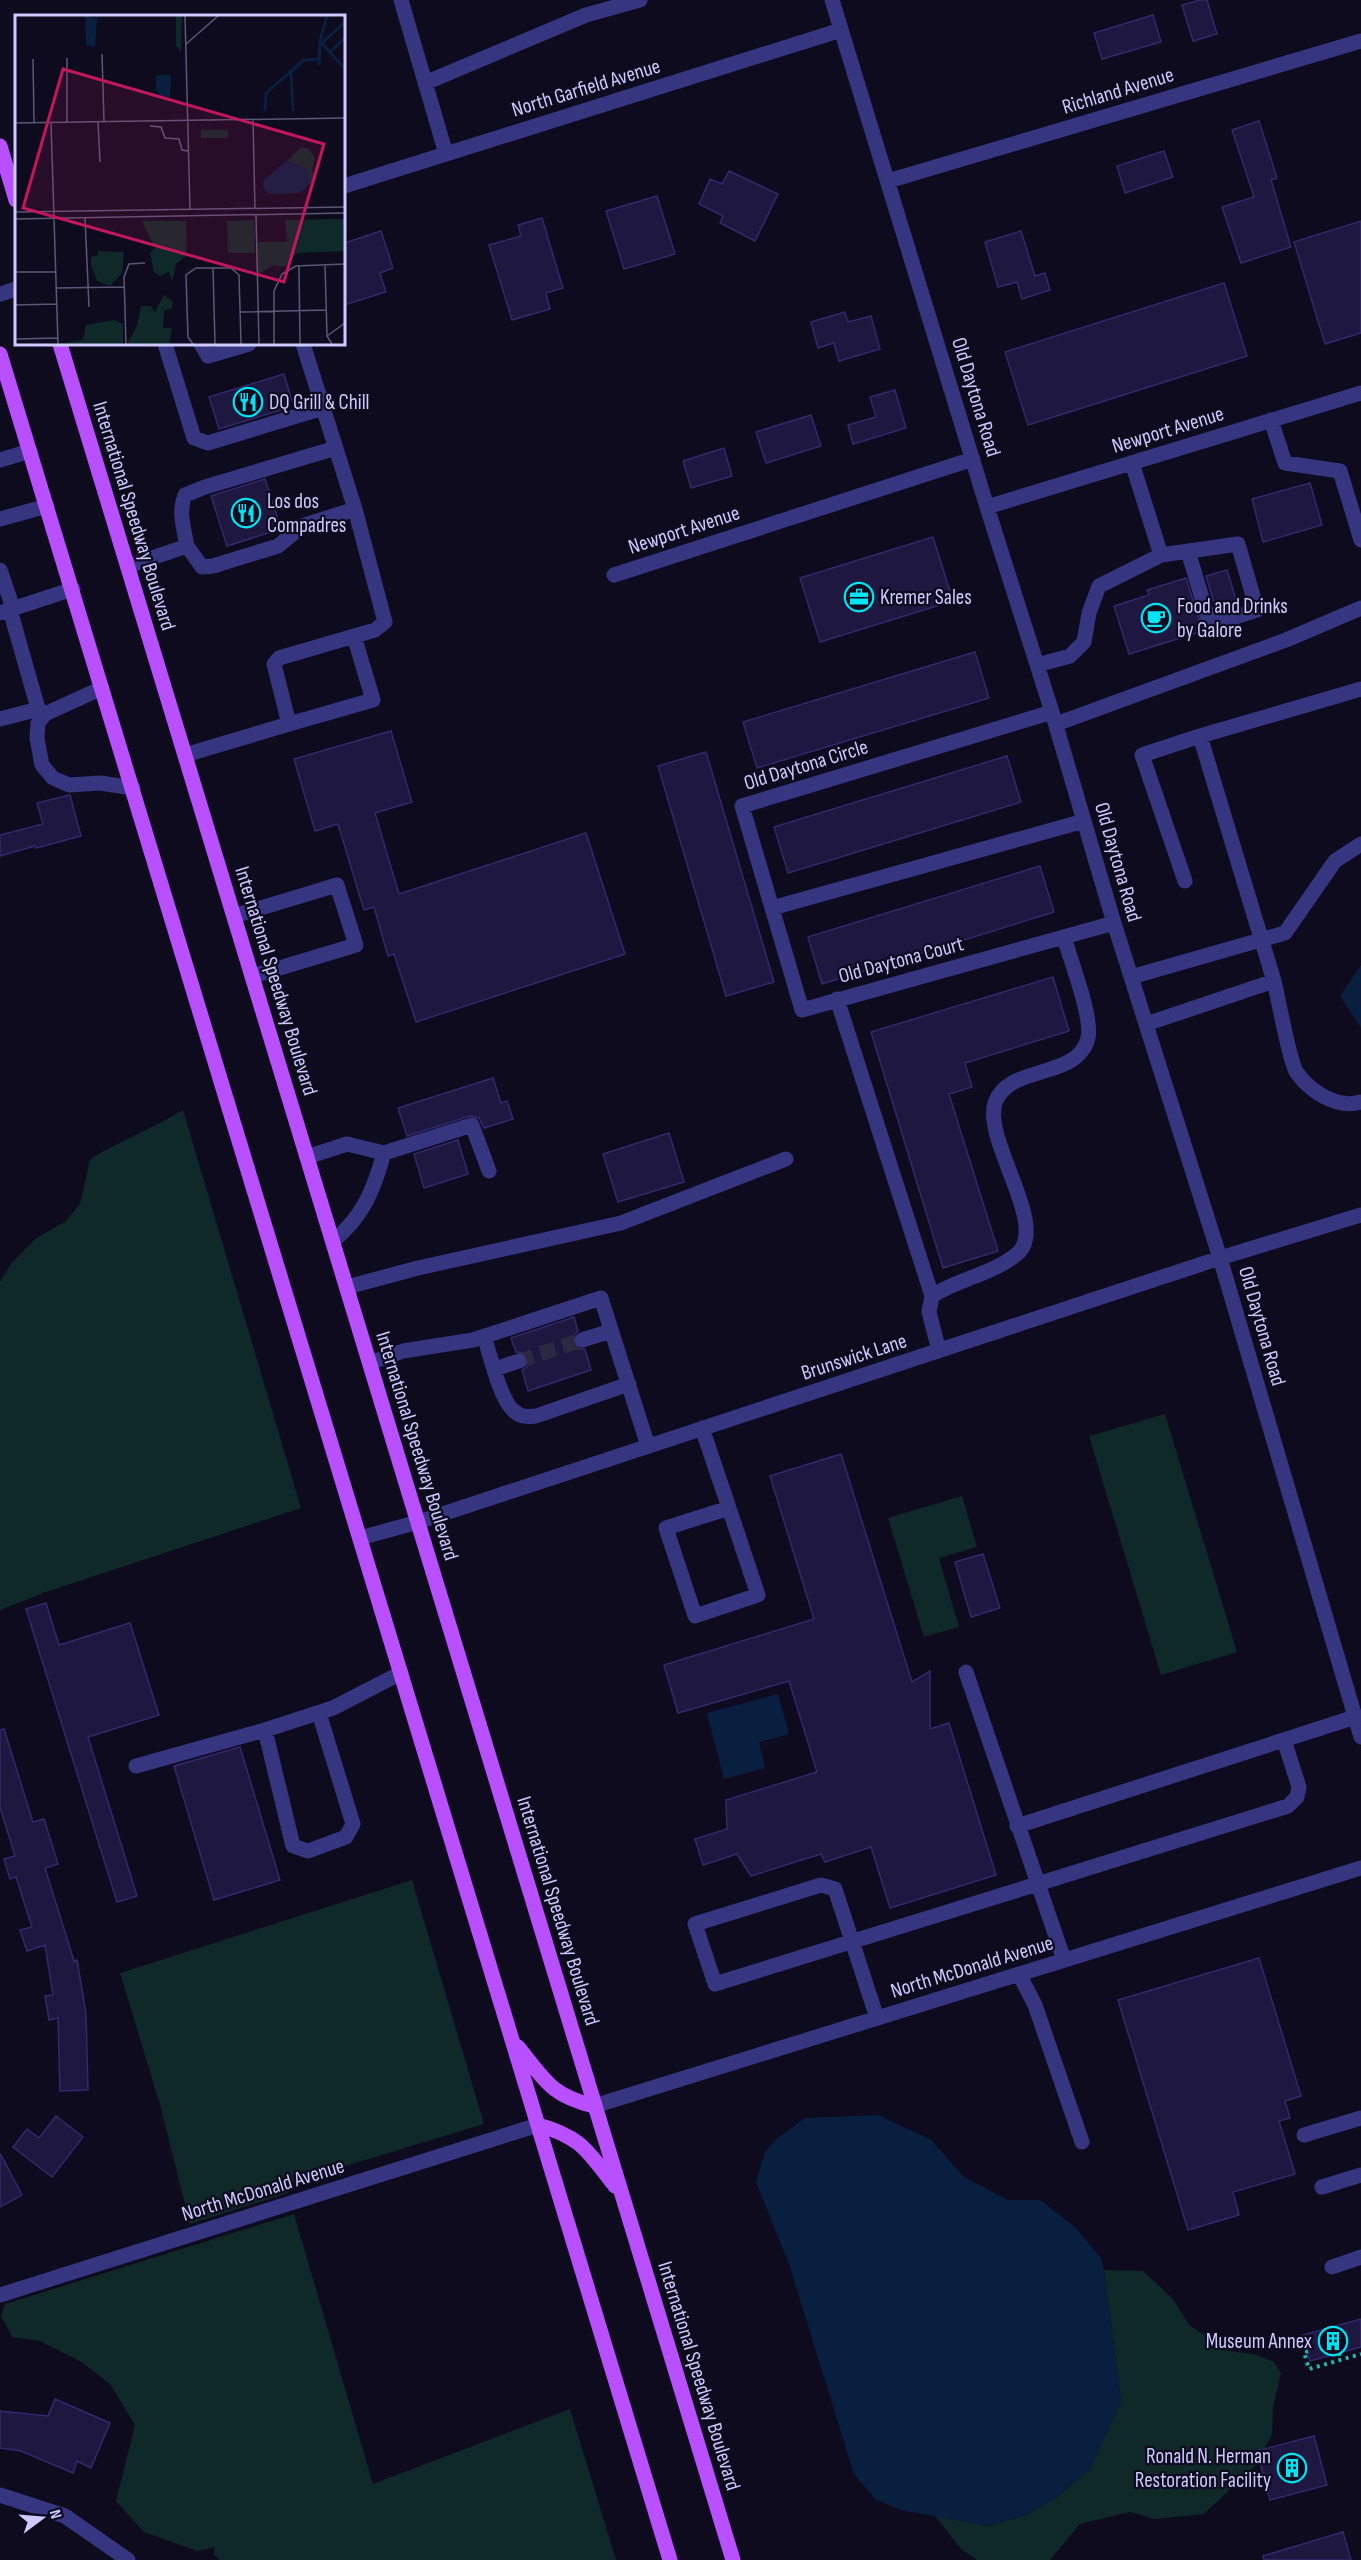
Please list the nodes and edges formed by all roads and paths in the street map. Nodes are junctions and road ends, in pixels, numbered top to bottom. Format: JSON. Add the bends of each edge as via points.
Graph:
{"nodes":[{"id":1,"x":401,"y":0,"type":"edge"},
{"id":2,"x":640,"y":0,"type":"edge"},
{"id":3,"x":832,"y":0,"type":"edge"},
{"id":4,"x":841,"y":30,"type":"junction"},
{"id":5,"x":1361,"y":41,"type":"edge"},
{"id":6,"x":425,"y":83,"type":"junction"},
{"id":7,"x":0,"y":146,"type":"edge"},
{"id":8,"x":446,"y":154,"type":"junction"},
{"id":9,"x":888,"y":181,"type":"junction"},
{"id":10,"x":345,"y":186,"type":"edge"},
{"id":11,"x":15,"y":197,"type":"edge"},
{"id":12,"x":15,"y":289,"type":"edge"},
{"id":13,"x":0,"y":294,"type":"edge"},
{"id":14,"x":60,"y":345,"type":"edge"},
{"id":15,"x":165,"y":345,"type":"edge"},
{"id":16,"x":201,"y":345,"type":"edge"},
{"id":17,"x":246,"y":345,"type":"edge"},
{"id":18,"x":303,"y":345,"type":"edge"},
{"id":19,"x":0,"y":354,"type":"edge"},
{"id":20,"x":1361,"y":393,"type":"edge"},
{"id":21,"x":323,"y":408,"type":"junction"},
{"id":22,"x":1271,"y":420,"type":"junction"},
{"id":23,"x":336,"y":448,"type":"junction"},
{"id":24,"x":30,"y":451,"type":"junction"},
{"id":25,"x":973,"y":459,"type":"junction"},
{"id":26,"x":0,"y":460,"type":"edge"},
{"id":27,"x":1132,"y":463,"type":"junction"},
{"id":28,"x":47,"y":506,"type":"junction"},
{"id":29,"x":987,"y":507,"type":"junction"},
{"id":30,"x":355,"y":508,"type":"junction"},
{"id":31,"x":0,"y":519,"type":"edge"},
{"id":32,"x":1361,"y":540,"type":"edge"},
{"id":33,"x":187,"y":546,"type":"junction"},
{"id":34,"x":1188,"y":551,"type":"junction"},
{"id":35,"x":1161,"y":555,"type":"junction"},
{"id":36,"x":128,"y":566,"type":"junction"},
{"id":37,"x":0,"y":570,"type":"edge"},
{"id":38,"x":614,"y":575,"type":"dead end"},
{"id":39,"x":73,"y":589,"type":"junction"},
{"id":40,"x":1361,"y":608,"type":"edge"},
{"id":41,"x":8,"y":610,"type":"edge"},
{"id":42,"x":354,"y":636,"type":"junction"},
{"id":43,"x":1037,"y":665,"type":"junction"},
{"id":44,"x":102,"y":688,"type":"junction"},
{"id":45,"x":1361,"y":689,"type":"edge"},
{"id":46,"x":40,"y":714,"type":"junction"},
{"id":47,"x":1054,"y":718,"type":"junction"},
{"id":48,"x":0,"y":719,"type":"edge"},
{"id":49,"x":289,"y":724,"type":"junction"},
{"id":50,"x":1200,"y":736,"type":"junction"},
{"id":51,"x":185,"y":755,"type":"junction"},
{"id":52,"x":133,"y":788,"type":"junction"},
{"id":53,"x":1084,"y":821,"type":"junction"},
{"id":54,"x":1361,"y":844,"type":"edge"},
{"id":55,"x":1185,"y":881,"type":"dead end"},
{"id":56,"x":772,"y":908,"type":"junction"},
{"id":57,"x":234,"y":916,"type":"junction"},
{"id":58,"x":1114,"y":923,"type":"junction"},
{"id":59,"x":1064,"y":937,"type":"junction"},
{"id":60,"x":1262,"y":938,"type":"junction"},
{"id":61,"x":253,"y":976,"type":"junction"},
{"id":62,"x":1131,"y":977,"type":"junction"},
{"id":63,"x":1274,"y":981,"type":"junction"},
{"id":64,"x":837,"y":999,"type":"junction"},
{"id":65,"x":1146,"y":1024,"type":"junction"},
{"id":66,"x":1361,"y":1102,"type":"edge"},
{"id":67,"x":384,"y":1153,"type":"junction"},
{"id":68,"x":307,"y":1156,"type":"junction"},
{"id":69,"x":786,"y":1159,"type":"dead end"},
{"id":70,"x":489,"y":1171,"type":"dead end"},
{"id":71,"x":1361,"y":1215,"type":"edge"},
{"id":72,"x":333,"y":1241,"type":"junction"},
{"id":73,"x":1220,"y":1258,"type":"junction"},
{"id":74,"x":347,"y":1287,"type":"junction"},
{"id":75,"x":932,"y":1296,"type":"junction"},
{"id":76,"x":611,"y":1330,"type":"junction"},
{"id":77,"x":484,"y":1336,"type":"junction"},
{"id":78,"x":582,"y":1340,"type":"tunnel mouth"},
{"id":79,"x":939,"y":1351,"type":"junction"},
{"id":80,"x":519,"y":1361,"type":"tunnel mouth"},
{"id":81,"x":370,"y":1363,"type":"junction"},
{"id":82,"x":495,"y":1369,"type":"junction"},
{"id":83,"x":628,"y":1384,"type":"junction"},
{"id":84,"x":702,"y":1428,"type":"junction"},
{"id":85,"x":648,"y":1446,"type":"junction"},
{"id":86,"x":729,"y":1508,"type":"junction"},
{"id":87,"x":418,"y":1522,"type":"junction"},
{"id":88,"x":360,"y":1538,"type":"junction"},
{"id":89,"x":966,"y":1672,"type":"dead end"},
{"id":90,"x":401,"y":1673,"type":"junction"},
{"id":91,"x":319,"y":1713,"type":"junction"},
{"id":92,"x":1355,"y":1717,"type":"junction"},
{"id":93,"x":265,"y":1730,"type":"junction"},
{"id":94,"x":1361,"y":1737,"type":"edge"},
{"id":95,"x":1284,"y":1740,"type":"junction"},
{"id":96,"x":136,"y":1766,"type":"dead end"},
{"id":97,"x":1017,"y":1826,"type":"junction"},
{"id":98,"x":1361,"y":1868,"type":"edge"},
{"id":99,"x":1038,"y":1886,"type":"junction"},
{"id":100,"x":851,"y":1942,"type":"junction"},
{"id":101,"x":1064,"y":1960,"type":"junction"},
{"id":102,"x":1019,"y":1974,"type":"junction"},
{"id":103,"x":877,"y":2018,"type":"junction"},
{"id":104,"x":512,"y":2040,"type":"junction"},
{"id":105,"x":594,"y":2106,"type":"junction"},
{"id":106,"x":1361,"y":2118,"type":"edge"},
{"id":107,"x":538,"y":2125,"type":"junction"},
{"id":108,"x":1304,"y":2135,"type":"dead end"},
{"id":109,"x":1082,"y":2142,"type":"dead end"},
{"id":110,"x":1361,"y":2175,"type":"edge"},
{"id":111,"x":1322,"y":2187,"type":"dead end"},
{"id":112,"x":621,"y":2193,"type":"junction"},
{"id":113,"x":1361,"y":2257,"type":"edge"},
{"id":114,"x":1332,"y":2267,"type":"dead end"},
{"id":115,"x":0,"y":2295,"type":"edge"},
{"id":116,"x":1308,"y":2351,"type":"dead end"},
{"id":117,"x":1340,"y":2353,"type":"dead end"},
{"id":118,"x":1361,"y":2354,"type":"edge"},
{"id":119,"x":1341,"y":2360,"type":"junction"},
{"id":120,"x":0,"y":2495,"type":"edge"},
{"id":121,"x":128,"y":2560,"type":"edge"},
{"id":122,"x":670,"y":2560,"type":"edge"},
{"id":123,"x":733,"y":2560,"type":"edge"}],
"edges":[{"from":1,"to":6,"type":"street"},
{"from":2,"to":6,"type":"street","via":[[586,15]]},
{"from":3,"to":4,"type":"street","name":"Old Daytona Road"},
{"from":4,"to":8,"type":"street","name":"North Garfield Avenue"},
{"from":4,"to":9,"type":"street","name":"Old Daytona Road"},
{"from":5,"to":9,"type":"street","name":"Richland Avenue"},
{"from":6,"to":8,"type":"street"},
{"from":7,"to":11,"type":"main road"},
{"from":8,"to":10,"type":"street","name":"North Garfield Avenue"},
{"from":9,"to":25,"type":"street","name":"Old Daytona Road"},
{"from":12,"to":13,"type":"street"},
{"from":14,"to":36,"type":"main road","name":"International Speedway Boulevard"},
{"from":15,"to":21,"type":"street","via":[[194,438],[208,443]]},
{"from":16,"to":17,"type":"street","via":[[208,356]]},
{"from":18,"to":21,"type":"street"},
{"from":19,"to":24,"type":"main road"},
{"from":20,"to":22,"type":"street","name":"Newport Avenue"},
{"from":21,"to":23,"type":"street"},
{"from":22,"to":27,"type":"street","name":"Newport Avenue"},
{"from":22,"to":32,"type":"street","via":[[1285,463],[1340,471]]},
{"from":23,"to":30,"type":"street"},
{"from":23,"to":33,"type":"street","via":[[185,495],[181,515]]},
{"from":24,"to":26,"type":"street"},
{"from":24,"to":28,"type":"main road"},
{"from":25,"to":29,"type":"street","name":"Old Daytona Road"},
{"from":25,"to":38,"type":"street","name":"Newport Avenue"},
{"from":27,"to":29,"type":"street","name":"Newport Avenue"},
{"from":27,"to":35,"type":"street"},
{"from":28,"to":31,"type":"street"},
{"from":28,"to":39,"type":"main road"},
{"from":29,"to":43,"type":"street","name":"Old Daytona Road"},
{"from":30,"to":33,"type":"street","via":[[302,526],[278,546],[213,566],[202,567]]},
{"from":30,"to":42,"type":"street","via":[[385,622],[375,630]]},
{"from":33,"to":36,"type":"street"},
{"from":34,"to":34,"type":"street","via":[[1238,544],[1257,610],[1210,625]]},
{"from":34,"to":35,"type":"street"},
{"from":35,"to":43,"type":"street","via":[[1099,586],[1084,642],[1070,656]]},
{"from":36,"to":51,"type":"main road","name":"International Speedway Boulevard"},
{"from":37,"to":41,"type":"street"},
{"from":39,"to":41,"type":"street"},
{"from":39,"to":44,"type":"main road"},
{"from":40,"to":47,"type":"street","via":[[1286,640]]},
{"from":41,"to":46,"type":"street"},
{"from":42,"to":49,"type":"street","via":[[279,658],[274,664]]},
{"from":42,"to":49,"type":"street","via":[[373,700]]},
{"from":43,"to":47,"type":"street","name":"Old Daytona Road"},
{"from":44,"to":46,"type":"street"},
{"from":44,"to":52,"type":"main road"},
{"from":45,"to":50,"type":"street"},
{"from":46,"to":48,"type":"street"},
{"from":46,"to":52,"type":"street","via":[[37,738],[42,765],[53,778],[69,785],[100,783]]},
{"from":47,"to":53,"type":"street","name":"Old Daytona Road"},
{"from":47,"to":56,"type":"street","name":"Old Daytona Circle","via":[[741,806]]},
{"from":49,"to":51,"type":"street"},
{"from":50,"to":55,"type":"street","via":[[1142,755]]},
{"from":50,"to":60,"type":"street"},
{"from":51,"to":57,"type":"main road","name":"International Speedway Boulevard"},
{"from":52,"to":88,"type":"main road"},
{"from":53,"to":56,"type":"street"},
{"from":53,"to":58,"type":"street","name":"Old Daytona Road"},
{"from":54,"to":60,"type":"street","via":[[1335,861],[1285,933]]},
{"from":56,"to":64,"type":"street","name":"Old Daytona Court","via":[[802,1010]]},
{"from":57,"to":61,"type":"main road","name":"International Speedway Boulevard"},
{"from":57,"to":61,"type":"street","via":[[337,885],[356,945]]},
{"from":58,"to":59,"type":"street","name":"Old Daytona Court"},
{"from":58,"to":62,"type":"street","name":"Old Daytona Road"},
{"from":59,"to":64,"type":"street","name":"Old Daytona Court"},
{"from":59,"to":75,"type":"street","via":[[1087,1016],[1088,1038],[1068,1062],[1009,1083],[995,1104],[993,1122],[1027,1236],[1018,1253]]},
{"from":60,"to":62,"type":"street"},
{"from":60,"to":63,"type":"street"},
{"from":61,"to":68,"type":"main road","name":"International Speedway Boulevard"},
{"from":62,"to":65,"type":"street","name":"Old Daytona Road"},
{"from":63,"to":65,"type":"street"},
{"from":63,"to":66,"type":"street","via":[[1295,1071],[1325,1099]]},
{"from":64,"to":75,"type":"street"},
{"from":65,"to":73,"type":"street","name":"Old Daytona Road"},
{"from":67,"to":68,"type":"street","via":[[346,1144]]},
{"from":67,"to":70,"type":"street","via":[[472,1125]]},
{"from":67,"to":72,"type":"street","via":[[376,1184],[351,1227]]},
{"from":68,"to":72,"type":"main road","name":"International Speedway Boulevard"},
{"from":69,"to":74,"type":"street","via":[[621,1223]]},
{"from":71,"to":73,"type":"street","name":"Brunswick Lane"},
{"from":72,"to":74,"type":"main road","name":"International Speedway Boulevard"},
{"from":73,"to":79,"type":"street","name":"Brunswick Lane"},
{"from":73,"to":92,"type":"street","name":"Old Daytona Road"},
{"from":74,"to":81,"type":"main road","name":"International Speedway Boulevard"},
{"from":75,"to":79,"type":"street","via":[[929,1312]]},
{"from":76,"to":77,"type":"street","via":[[601,1298]]},
{"from":76,"to":78,"type":"street"},
{"from":76,"to":83,"type":"street"},
{"from":77,"to":81,"type":"street","via":[[404,1351]]},
{"from":77,"to":82,"type":"street"},
{"from":79,"to":84,"type":"street","name":"Brunswick Lane"},
{"from":80,"to":82,"type":"street"},
{"from":81,"to":87,"type":"main road","name":"International Speedway Boulevard"},
{"from":82,"to":83,"type":"street","via":[[512,1410],[524,1418]]},
{"from":83,"to":85,"type":"street"},
{"from":84,"to":85,"type":"street","name":"Brunswick Lane"},
{"from":84,"to":86,"type":"street"},
{"from":85,"to":87,"type":"street","name":"Brunswick Lane"},
{"from":86,"to":86,"type":"street","via":[[666,1528],[694,1616],[758,1595]]},
{"from":87,"to":88,"type":"street","name":"Brunswick Lane"},
{"from":87,"to":105,"type":"main road","name":"International Speedway Boulevard"},
{"from":88,"to":90,"type":"main road"},
{"from":89,"to":97,"type":"street"},
{"from":90,"to":91,"type":"street"},
{"from":90,"to":104,"type":"main road"},
{"from":91,"to":93,"type":"street"},
{"from":91,"to":93,"type":"street","via":[[353,1824],[346,1838],[308,1851],[293,1846]]},
{"from":92,"to":94,"type":"street","name":"Old Daytona Road"},
{"from":92,"to":95,"type":"street"},
{"from":93,"to":96,"type":"street"},
{"from":95,"to":97,"type":"street"},
{"from":95,"to":99,"type":"street","via":[[1299,1787],[1297,1797],[1288,1806]]},
{"from":97,"to":99,"type":"street"},
{"from":98,"to":101,"type":"street","name":"North McDonald Avenue"},
{"from":99,"to":100,"type":"street"},
{"from":99,"to":101,"type":"street"},
{"from":100,"to":100,"type":"street","via":[[835,1889],[821,1886],[695,1924],[715,1984]]},
{"from":100,"to":103,"type":"street"},
{"from":101,"to":102,"type":"street","name":"North McDonald Avenue"},
{"from":102,"to":103,"type":"street","name":"North McDonald Avenue"},
{"from":102,"to":109,"type":"street","via":[[1035,2005]]},
{"from":103,"to":105,"type":"street","name":"North McDonald Avenue"},
{"from":104,"to":105,"type":"main road","via":[[550,2087],[571,2100]]},
{"from":104,"to":107,"type":"main road"},
{"from":105,"to":112,"type":"main road","name":"International Speedway Boulevard"},
{"from":106,"to":108,"type":"street"},
{"from":107,"to":112,"type":"main road","via":[[564,2133],[585,2148]]},
{"from":107,"to":115,"type":"street","name":"North McDonald Avenue"},
{"from":107,"to":122,"type":"main road"},
{"from":110,"to":111,"type":"street"},
{"from":112,"to":123,"type":"main road","name":"International Speedway Boulevard"},
{"from":113,"to":114,"type":"street"},
{"from":116,"to":119,"type":"path","via":[[1304,2352],[1309,2369]]},
{"from":117,"to":119,"type":"path"},
{"from":118,"to":119,"type":"path"},
{"from":120,"to":121,"type":"street","via":[[65,2516]]}]}
